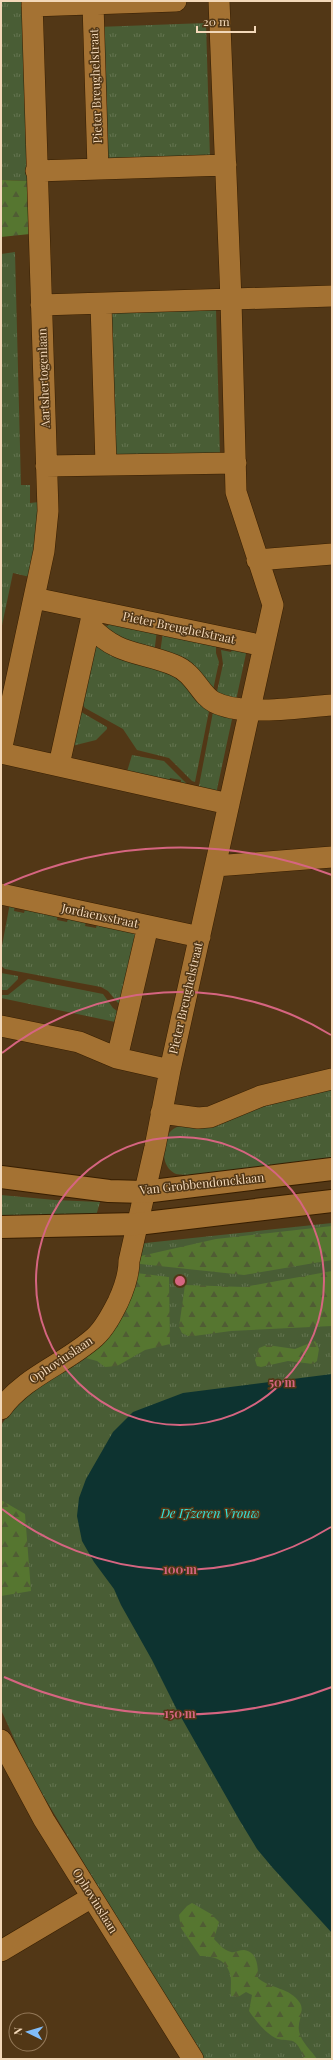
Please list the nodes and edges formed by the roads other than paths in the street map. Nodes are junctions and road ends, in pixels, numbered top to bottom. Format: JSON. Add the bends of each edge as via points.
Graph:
{"nodes":[{"id":1,"x":176,"y":1,"type":"edge"},
{"id":2,"x":219,"y":1,"type":"edge"},
{"id":3,"x":32,"y":4,"type":"edge"},
{"id":4,"x":93,"y":4,"type":"junction"},
{"id":5,"x":226,"y":165,"type":"junction"},
{"id":6,"x":98,"y":169,"type":"junction"},
{"id":7,"x":36,"y":170,"type":"junction"},
{"id":8,"x":332,"y":296,"type":"edge"},
{"id":9,"x":231,"y":300,"type":"junction"},
{"id":10,"x":101,"y":304,"type":"junction"},
{"id":11,"x":42,"y":305,"type":"junction"},
{"id":12,"x":236,"y":463,"type":"junction"},
{"id":13,"x":106,"y":464,"type":"junction"},
{"id":14,"x":46,"y":466,"type":"junction"},
{"id":15,"x":332,"y":554,"type":"edge"},
{"id":16,"x":257,"y":560,"type":"junction"},
{"id":17,"x":34,"y":598,"type":"junction"},
{"id":18,"x":92,"y":618,"type":"junction"},
{"id":19,"x":264,"y":646,"type":"junction"},
{"id":20,"x":332,"y":705,"type":"edge"},
{"id":21,"x":249,"y":711,"type":"junction"},
{"id":22,"x":1,"y":752,"type":"edge"},
{"id":23,"x":59,"y":765,"type":"junction"},
{"id":24,"x":229,"y":804,"type":"junction"},
{"id":25,"x":332,"y":857,"type":"edge"},
{"id":26,"x":215,"y":866,"type":"junction"},
{"id":27,"x":1,"y":894,"type":"edge"},
{"id":28,"x":148,"y":926,"type":"junction"},
{"id":29,"x":200,"y":937,"type":"junction"},
{"id":30,"x":1,"y":1026,"type":"edge"},
{"id":31,"x":118,"y":1058,"type":"junction"},
{"id":32,"x":170,"y":1070,"type":"junction"},
{"id":33,"x":332,"y":1079,"type":"edge"},
{"id":34,"x":161,"y":1113,"type":"junction"},
{"id":35,"x":332,"y":1169,"type":"edge"},
{"id":36,"x":1,"y":1177,"type":"edge"},
{"id":37,"x":144,"y":1192,"type":"junction"},
{"id":38,"x":332,"y":1201,"type":"edge"},
{"id":39,"x":138,"y":1224,"type":"junction"},
{"id":40,"x":1,"y":1227,"type":"edge"},
{"id":41,"x":1,"y":1409,"type":"edge"},
{"id":42,"x":1,"y":1740,"type":"edge"},
{"id":43,"x":92,"y":1897,"type":"junction"},
{"id":44,"x":1,"y":1951,"type":"edge"},
{"id":45,"x":193,"y":2059,"type":"edge"}],
"edges":[{"from":1,"to":4,"type":"street"},
{"from":2,"to":5,"type":"street","name":"Pieter Breughelstraat"},
{"from":3,"to":4,"type":"street"},
{"from":3,"to":7,"type":"street","name":"Aartshertogenlaan"},
{"from":4,"to":6,"type":"street","name":"Pieter Breughelstraat"},
{"from":5,"to":6,"type":"street"},
{"from":5,"to":9,"type":"street","name":"Pieter Breughelstraat"},
{"from":6,"to":7,"type":"street"},
{"from":7,"to":11,"type":"street","name":"Aartshertogenlaan"},
{"from":8,"to":9,"type":"street"},
{"from":9,"to":10,"type":"street"},
{"from":9,"to":12,"type":"street","name":"Pieter Breughelstraat"},
{"from":10,"to":11,"type":"street"},
{"from":10,"to":13,"type":"street"},
{"from":11,"to":14,"type":"street","name":"Aartshertogenlaan"},
{"from":12,"to":13,"type":"street"},
{"from":12,"to":16,"type":"street","name":"Pieter Breughelstraat","via":[[236,492]]},
{"from":13,"to":14,"type":"street"},
{"from":14,"to":17,"type":"street","name":"Aartshertogenlaan","via":[[48,511],[44,551]]},
{"from":15,"to":16,"type":"street"},
{"from":16,"to":19,"type":"street","name":"Pieter Breughelstraat","via":[[273,605]]},
{"from":17,"to":18,"type":"street","name":"Pieter Breughelstraat"},
{"from":17,"to":22,"type":"street","name":"Aartshertogenlaan"},
{"from":18,"to":19,"type":"street","name":"Pieter Breughelstraat"},
{"from":18,"to":21,"type":"street","via":[[110,644],[179,667],[193,678],[213,702]]},
{"from":18,"to":23,"type":"street"},
{"from":19,"to":21,"type":"street","name":"Pieter Breughelstraat"},
{"from":20,"to":21,"type":"street"},
{"from":21,"to":24,"type":"street","name":"Pieter Breughelstraat"},
{"from":22,"to":23,"type":"street"},
{"from":23,"to":24,"type":"street"},
{"from":24,"to":26,"type":"street","name":"Pieter Breughelstraat"},
{"from":25,"to":26,"type":"street"},
{"from":26,"to":29,"type":"street","name":"Pieter Breughelstraat"},
{"from":27,"to":28,"type":"street","name":"Jordaensstraat"},
{"from":28,"to":29,"type":"street","name":"Jordaensstraat"},
{"from":28,"to":31,"type":"street"},
{"from":29,"to":32,"type":"street","name":"Pieter Breughelstraat"},
{"from":30,"to":31,"type":"street","via":[[79,1042]]},
{"from":31,"to":32,"type":"street"},
{"from":32,"to":34,"type":"street","name":"Pieter Breughelstraat"},
{"from":33,"to":34,"type":"street","via":[[261,1096],[210,1117]]},
{"from":34,"to":37,"type":"street","name":"Pieter Breughelstraat"},
{"from":35,"to":37,"type":"main road","name":"Van Grobbendoncklaan"},
{"from":36,"to":37,"type":"main road","name":"Van Grobbendoncklaan"},
{"from":37,"to":39,"type":"street","name":"Pieter Breughelstraat"},
{"from":38,"to":39,"type":"main road"},
{"from":39,"to":40,"type":"main road"},
{"from":39,"to":41,"type":"street","name":"Ophoviuslaan","via":[[129,1261],[129,1272],[112,1316],[96,1337],[75,1353],[32,1378]]},
{"from":42,"to":43,"type":"street","name":"Ophoviuslaan","via":[[41,1814]]},
{"from":43,"to":44,"type":"street"},
{"from":43,"to":45,"type":"street","name":"Ophoviuslaan"}]}
